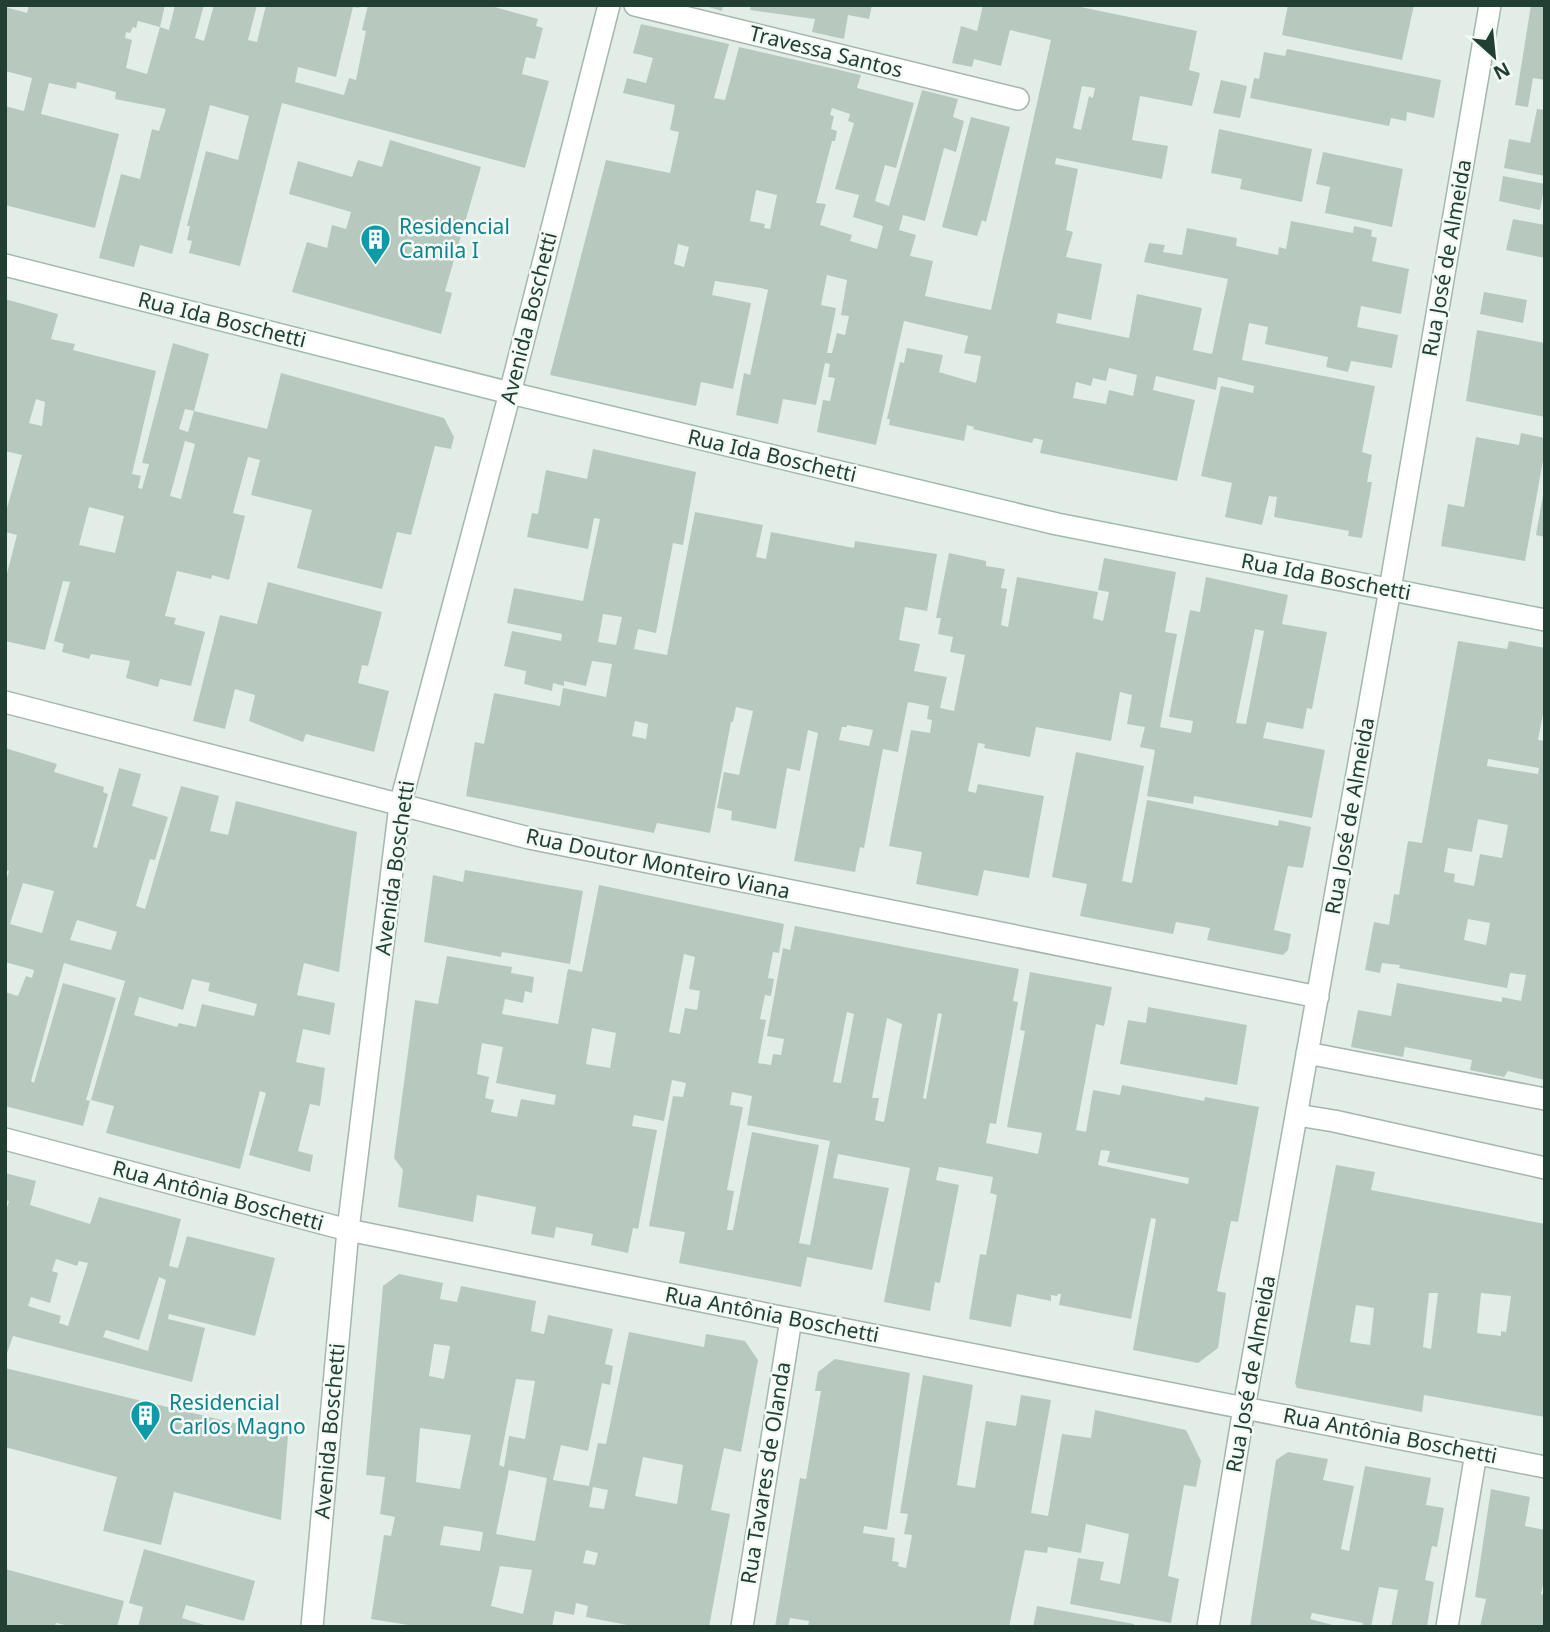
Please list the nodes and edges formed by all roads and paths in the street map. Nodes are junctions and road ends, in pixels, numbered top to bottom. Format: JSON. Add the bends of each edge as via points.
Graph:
{"nodes":[{"id":1,"x":609,"y":5,"type":"edge"},
{"id":2,"x":635,"y":5,"type":"edge"},
{"id":3,"x":1490,"y":5,"type":"edge"},
{"id":4,"x":1018,"y":99,"type":"dead end"},
{"id":5,"x":5,"y":265,"type":"edge"},
{"id":6,"x":510,"y":393,"type":"junction"},
{"id":7,"x":1390,"y":589,"type":"junction"},
{"id":8,"x":1545,"y":620,"type":"edge"},
{"id":9,"x":5,"y":702,"type":"edge"},
{"id":10,"x":400,"y":805,"type":"junction"},
{"id":11,"x":1318,"y":997,"type":"junction"},
{"id":12,"x":1307,"y":1053,"type":"junction"},
{"id":13,"x":1545,"y":1099,"type":"edge"},
{"id":14,"x":1297,"y":1115,"type":"junction"},
{"id":15,"x":5,"y":1139,"type":"edge"},
{"id":16,"x":1545,"y":1168,"type":"edge"},
{"id":17,"x":348,"y":1230,"type":"junction"},
{"id":18,"x":791,"y":1319,"type":"junction"},
{"id":19,"x":1244,"y":1408,"type":"junction"},
{"id":20,"x":1476,"y":1453,"type":"junction"},
{"id":21,"x":1545,"y":1467,"type":"edge"},
{"id":22,"x":312,"y":1627,"type":"edge"},
{"id":23,"x":742,"y":1627,"type":"edge"},
{"id":24,"x":1208,"y":1627,"type":"edge"},
{"id":25,"x":1447,"y":1627,"type":"edge"}],
"edges":[{"from":1,"to":6,"type":"street","name":"Avenida Boschetti"},
{"from":2,"to":4,"type":"street","name":"Travessa Santos"},
{"from":3,"to":7,"type":"street","name":"Rua José de Almeida"},
{"from":5,"to":6,"type":"street","name":"Rua Ida Boschetti"},
{"from":6,"to":7,"type":"street","name":"Rua Ida Boschetti","via":[[1057,524]]},
{"from":6,"to":10,"type":"street","name":"Avenida Boschetti"},
{"from":7,"to":8,"type":"street","name":"Rua Ida Boschetti"},
{"from":7,"to":11,"type":"street","name":"Rua José de Almeida"},
{"from":9,"to":10,"type":"street","name":"Rua Doutor Monteiro Viana"},
{"from":10,"to":11,"type":"street","name":"Rua Doutor Monteiro Viana","via":[[529,838]]},
{"from":10,"to":17,"type":"street","name":"Avenida Boschetti"},
{"from":11,"to":12,"type":"street","name":"Rua José de Almeida"},
{"from":12,"to":13,"type":"street"},
{"from":12,"to":14,"type":"street","name":"Rua José de Almeida"},
{"from":14,"to":16,"type":"street"},
{"from":14,"to":19,"type":"street","name":"Rua José de Almeida"},
{"from":15,"to":17,"type":"street","name":"Rua Antônia Boschetti"},
{"from":17,"to":18,"type":"street","name":"Rua Antônia Boschetti"},
{"from":17,"to":22,"type":"street","name":"Avenida Boschetti"},
{"from":18,"to":19,"type":"street","name":"Rua Antônia Boschetti"},
{"from":18,"to":23,"type":"street","name":"Rua Tavares de Olanda"},
{"from":19,"to":20,"type":"street","name":"Rua Antônia Boschetti"},
{"from":19,"to":24,"type":"street","name":"Rua José de Almeida"},
{"from":20,"to":21,"type":"street","name":"Rua Antônia Boschetti"},
{"from":20,"to":25,"type":"street"}]}
